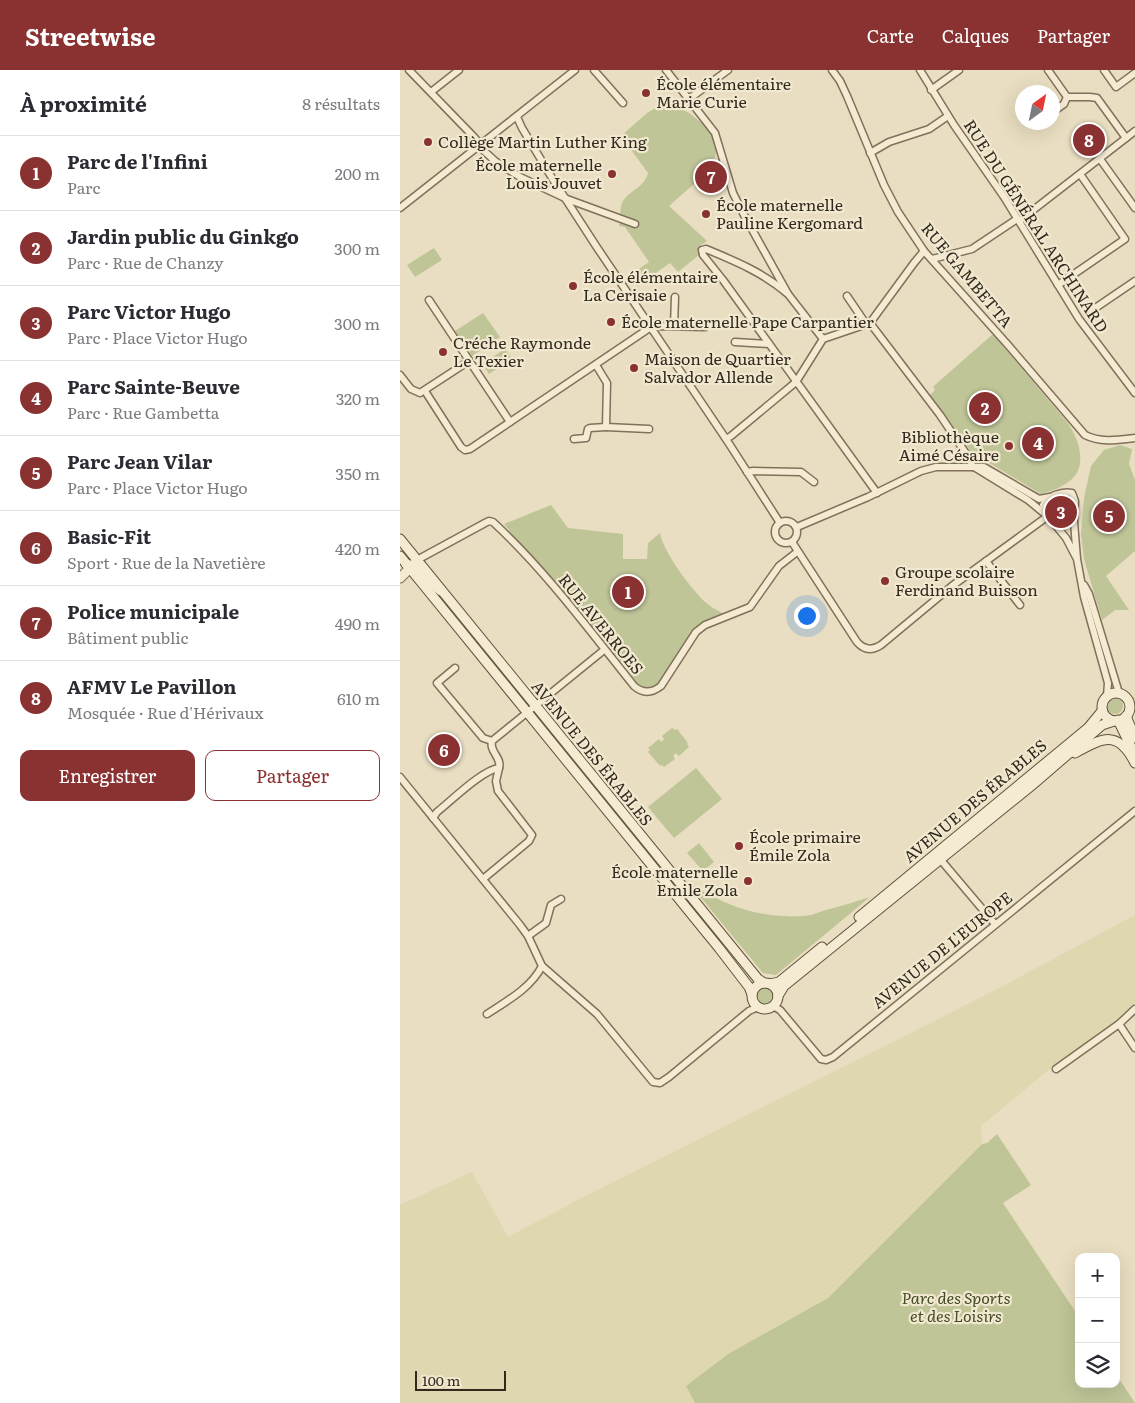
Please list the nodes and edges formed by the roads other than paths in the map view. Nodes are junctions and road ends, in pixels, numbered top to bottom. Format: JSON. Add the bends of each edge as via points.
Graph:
{"nodes":[{"id":1,"x":409,"y":70,"type":"edge"},
{"id":2,"x":459,"y":70,"type":"edge"},
{"id":3,"x":575,"y":70,"type":"edge"},
{"id":4,"x":594,"y":70,"type":"edge"},
{"id":5,"x":666,"y":70,"type":"edge"},
{"id":6,"x":728,"y":70,"type":"edge"},
{"id":7,"x":832,"y":70,"type":"edge"},
{"id":8,"x":920,"y":70,"type":"edge"},
{"id":9,"x":959,"y":70,"type":"edge"},
{"id":10,"x":1048,"y":70,"type":"edge"},
{"id":11,"x":1104,"y":70,"type":"edge"},
{"id":12,"x":1134,"y":72,"type":"edge"},
{"id":13,"x":931,"y":90,"type":"junction"},
{"id":14,"x":431,"y":92,"type":"junction"},
{"id":15,"x":1067,"y":97,"type":"junction"},
{"id":16,"x":689,"y":99,"type":"junction"},
{"id":17,"x":623,"y":103,"type":"dead end"},
{"id":18,"x":1060,"y":107,"type":"edge"},
{"id":19,"x":948,"y":116,"type":"junction"},
{"id":20,"x":517,"y":117,"type":"junction"},
{"id":21,"x":1135,"y":131,"type":"edge"},
{"id":22,"x":1126,"y":138,"type":"junction"},
{"id":23,"x":481,"y":145,"type":"junction"},
{"id":24,"x":870,"y":153,"type":"junction"},
{"id":25,"x":1100,"y":159,"type":"junction"},
{"id":26,"x":1080,"y":174,"type":"junction"},
{"id":27,"x":567,"y":200,"type":"junction"},
{"id":28,"x":400,"y":208,"type":"edge"},
{"id":29,"x":1135,"y":208,"type":"edge"},
{"id":30,"x":1018,"y":220,"type":"junction"},
{"id":31,"x":634,"y":224,"type":"dead end"},
{"id":32,"x":924,"y":251,"type":"junction"},
{"id":33,"x":932,"y":258,"type":"junction"},
{"id":34,"x":1135,"y":281,"type":"edge"},
{"id":35,"x":1058,"y":285,"type":"junction"},
{"id":36,"x":788,"y":294,"type":"junction"},
{"id":37,"x":847,"y":296,"type":"dead end"},
{"id":38,"x":675,"y":297,"type":"dead end"},
{"id":39,"x":429,"y":300,"type":"dead end"},
{"id":40,"x":1088,"y":313,"type":"dead end"},
{"id":41,"x":868,"y":324,"type":"junction"},
{"id":42,"x":674,"y":326,"type":"junction"},
{"id":43,"x":652,"y":327,"type":"junction"},
{"id":44,"x":705,"y":327,"type":"dead end"},
{"id":45,"x":822,"y":339,"type":"junction"},
{"id":46,"x":735,"y":342,"type":"dead end"},
{"id":47,"x":769,"y":344,"type":"junction"},
{"id":48,"x":469,"y":361,"type":"junction"},
{"id":49,"x":596,"y":365,"type":"junction"},
{"id":50,"x":400,"y":375,"type":"edge"},
{"id":51,"x":796,"y":382,"type":"junction"},
{"id":52,"x":425,"y":391,"type":"junction"},
{"id":53,"x":1135,"y":393,"type":"edge"},
{"id":54,"x":510,"y":422,"type":"junction"},
{"id":55,"x":606,"y":427,"type":"junction"},
{"id":56,"x":649,"y":429,"type":"dead end"},
{"id":57,"x":1135,"y":438,"type":"edge"},
{"id":58,"x":574,"y":439,"type":"dead end"},
{"id":59,"x":726,"y":439,"type":"junction"},
{"id":60,"x":973,"y":467,"type":"junction"},
{"id":61,"x":746,"y":472,"type":"junction"},
{"id":62,"x":814,"y":482,"type":"dead end"},
{"id":63,"x":877,"y":493,"type":"junction"},
{"id":64,"x":1051,"y":497,"type":"junction"},
{"id":65,"x":1048,"y":516,"type":"junction"},
{"id":66,"x":780,"y":522,"type":"junction"},
{"id":67,"x":797,"y":527,"type":"junction"},
{"id":68,"x":400,"y":539,"type":"edge"},
{"id":69,"x":792,"y":542,"type":"junction"},
{"id":70,"x":400,"y":546,"type":"edge"},
{"id":71,"x":797,"y":552,"type":"junction"},
{"id":72,"x":400,"y":556,"type":"edge"},
{"id":73,"x":1077,"y":559,"type":"junction"},
{"id":74,"x":986,"y":561,"type":"junction"},
{"id":75,"x":409,"y":566,"type":"edge"},
{"id":76,"x":400,"y":578,"type":"edge"},
{"id":77,"x":1082,"y":579,"type":"junction"},
{"id":78,"x":1020,"y":605,"type":"dead end"},
{"id":79,"x":604,"y":650,"type":"junction"},
{"id":80,"x":455,"y":668,"type":"dead end"},
{"id":81,"x":1119,"y":693,"type":"junction"},
{"id":82,"x":1107,"y":696,"type":"junction"},
{"id":83,"x":1132,"y":698,"type":"edge"},
{"id":84,"x":535,"y":706,"type":"junction"},
{"id":85,"x":1102,"y":711,"type":"junction"},
{"id":86,"x":526,"y":714,"type":"junction"},
{"id":87,"x":1126,"y":716,"type":"junction"},
{"id":88,"x":1116,"y":721,"type":"junction"},
{"id":89,"x":1135,"y":738,"type":"edge"},
{"id":90,"x":492,"y":741,"type":"junction"},
{"id":91,"x":1135,"y":757,"type":"edge"},
{"id":92,"x":1135,"y":763,"type":"edge"},
{"id":93,"x":499,"y":768,"type":"junction"},
{"id":94,"x":400,"y":777,"type":"edge"},
{"id":95,"x":1031,"y":786,"type":"junction"},
{"id":96,"x":1135,"y":811,"type":"edge"},
{"id":97,"x":433,"y":818,"type":"junction"},
{"id":98,"x":940,"y":859,"type":"junction"},
{"id":99,"x":483,"y":879,"type":"junction"},
{"id":100,"x":561,"y":899,"type":"dead end"},
{"id":101,"x":995,"y":924,"type":"junction"},
{"id":102,"x":528,"y":936,"type":"junction"},
{"id":103,"x":542,"y":966,"type":"junction"},
{"id":104,"x":767,"y":983,"type":"junction"},
{"id":105,"x":752,"y":994,"type":"junction"},
{"id":106,"x":778,"y":996,"type":"junction"},
{"id":107,"x":773,"y":1006,"type":"junction"},
{"id":108,"x":758,"y":1007,"type":"junction"},
{"id":109,"x":1135,"y":1009,"type":"edge"},
{"id":110,"x":487,"y":1014,"type":"dead end"},
{"id":111,"x":1119,"y":1024,"type":"junction"},
{"id":112,"x":1135,"y":1048,"type":"edge"},
{"id":113,"x":1056,"y":1069,"type":"dead end"}],
"edges":[{"from":1,"to":14,"type":"street"},
{"from":2,"to":14,"type":"street"},
{"from":3,"to":20,"type":"street"},
{"from":4,"to":17,"type":"street"},
{"from":5,"to":16,"type":"street"},
{"from":6,"to":16,"type":"street"},
{"from":7,"to":24,"type":"street","name":"RUE GAMBETTA","via":[[847,96]]},
{"from":8,"to":13,"type":"street","name":"RUE DU GÉNÉRAL ARCHINARD"},
{"from":9,"to":13,"type":"street"},
{"from":10,"to":15,"type":"street"},
{"from":11,"to":12,"type":"street","via":[[1116,86]]},
{"from":13,"to":19,"type":"street","name":"RUE DU GÉNÉRAL ARCHINARD"},
{"from":14,"to":23,"type":"street"},
{"from":15,"to":18,"type":"street"},
{"from":15,"to":22,"type":"street","via":[[1097,98]]},
{"from":16,"to":36,"type":"street","via":[[715,133],[736,201]]},
{"from":19,"to":24,"type":"street","via":[[929,129],[889,142]]},
{"from":19,"to":30,"type":"street","name":"RUE DU GÉNÉRAL ARCHINARD"},
{"from":20,"to":23,"type":"street"},
{"from":20,"to":27,"type":"street"},
{"from":21,"to":22,"type":"street"},
{"from":22,"to":25,"type":"street"},
{"from":23,"to":27,"type":"street","via":[[502,167]]},
{"from":23,"to":28,"type":"street"},
{"from":24,"to":32,"type":"street","name":"RUE GAMBETTA","via":[[898,212]]},
{"from":25,"to":26,"type":"street"},
{"from":25,"to":29,"type":"street"},
{"from":26,"to":30,"type":"street"},
{"from":26,"to":35,"type":"street","via":[[1125,238]]},
{"from":27,"to":31,"type":"street"},
{"from":27,"to":43,"type":"street"},
{"from":30,"to":33,"type":"street","via":[[972,249]]},
{"from":30,"to":35,"type":"street","name":"RUE DU GÉNÉRAL ARCHINARD"},
{"from":32,"to":33,"type":"street","name":"RUE GAMBETTA"},
{"from":32,"to":41,"type":"street"},
{"from":33,"to":57,"type":"street","name":"RUE GAMBETTA","via":[[1085,435],[1104,440]]},
{"from":34,"to":40,"type":"street"},
{"from":35,"to":53,"type":"street","name":"RUE DU GÉNÉRAL ARCHINARD","via":[[1079,320]]},
{"from":36,"to":45,"type":"street"},
{"from":36,"to":47,"type":"street","via":[[758,273],[709,250],[702,250]]},
{"from":37,"to":41,"type":"street"},
{"from":38,"to":42,"type":"street"},
{"from":39,"to":48,"type":"street"},
{"from":41,"to":45,"type":"street"},
{"from":41,"to":60,"type":"street","via":[[940,415]]},
{"from":42,"to":43,"type":"street"},
{"from":42,"to":44,"type":"street"},
{"from":43,"to":49,"type":"street"},
{"from":43,"to":59,"type":"street"},
{"from":45,"to":51,"type":"street"},
{"from":46,"to":47,"type":"street"},
{"from":47,"to":51,"type":"street"},
{"from":48,"to":52,"type":"street"},
{"from":48,"to":54,"type":"street"},
{"from":49,"to":54,"type":"street"},
{"from":49,"to":55,"type":"street","via":[[607,384]]},
{"from":50,"to":52,"type":"street","via":[[415,392]]},
{"from":51,"to":59,"type":"street"},
{"from":51,"to":63,"type":"street"},
{"from":52,"to":54,"type":"street","via":[[465,450]]},
{"from":55,"to":56,"type":"street"},
{"from":55,"to":58,"type":"street","via":[[590,428],[586,438]]},
{"from":59,"to":61,"type":"street"},
{"from":60,"to":63,"type":"street","via":[[928,468]]},
{"from":60,"to":64,"type":"street","via":[[991,470],[1039,499]]},
{"from":60,"to":65,"type":"street"},
{"from":61,"to":62,"type":"street","via":[[801,472]]},
{"from":61,"to":66,"type":"street"},
{"from":63,"to":67,"type":"street"},
{"from":64,"to":65,"type":"street","via":[[1044,503]]},
{"from":64,"to":73,"type":"street","via":[[1069,492],[1075,497]]},
{"from":65,"to":73,"type":"street","via":[[1066,538]]},
{"from":65,"to":74,"type":"street"},
{"from":66,"to":67,"type":"street","via":[[789,521]]},
{"from":66,"to":69,"type":"street","via":[[776,536],[784,543]]},
{"from":67,"to":69,"type":"street"},
{"from":68,"to":75,"type":"main road","name":"AVENUE DES ÉRABLES"},
{"from":69,"to":71,"type":"street"},
{"from":70,"to":75,"type":"main road","via":[[411,558]]},
{"from":71,"to":74,"type":"street","via":[[856,642],[869,649],[881,645],[938,596]]},
{"from":71,"to":79,"type":"street","name":"RUE AVERROES","via":[[779,566],[750,607],[705,625],[696,632],[666,680],[655,690],[640,691]]},
{"from":72,"to":75,"type":"main road","name":"AVENUE DES ÉRABLES"},
{"from":73,"to":77,"type":"street"},
{"from":74,"to":78,"type":"street"},
{"from":75,"to":76,"type":"main road"},
{"from":75,"to":79,"type":"street","name":"RUE AVERROES","via":[[484,523],[493,522],[544,576]]},
{"from":75,"to":84,"type":"main road","name":"AVENUE DES ÉRABLES","via":[[445,593]]},
{"from":75,"to":86,"type":"main road","name":"AVENUE DES ÉRABLES"},
{"from":77,"to":81,"type":"street"},
{"from":77,"to":82,"type":"street","via":[[1108,683]]},
{"from":79,"to":84,"type":"street"},
{"from":80,"to":90,"type":"street","via":[[437,683],[483,738]]},
{"from":81,"to":82,"type":"main road"},
{"from":81,"to":83,"type":"main road"},
{"from":82,"to":85,"type":"main road"},
{"from":83,"to":87,"type":"main road"},
{"from":84,"to":86,"type":"street"},
{"from":84,"to":104,"type":"main road","name":"AVENUE DES ÉRABLES","via":[[758,980]]},
{"from":85,"to":88,"type":"main road","via":[[1107,718]]},
{"from":85,"to":104,"type":"main road","name":"AVENUE DES ÉRABLES","via":[[1088,728],[779,982]]},
{"from":86,"to":90,"type":"street"},
{"from":86,"to":105,"type":"main road","name":"AVENUE DES ÉRABLES","via":[[719,948]]},
{"from":87,"to":88,"type":"main road"},
{"from":87,"to":89,"type":"main road"},
{"from":88,"to":91,"type":"main road"},
{"from":88,"to":95,"type":"main road","name":"AVENUE DES ÉRABLES","via":[[1102,724]]},
{"from":90,"to":93,"type":"street"},
{"from":92,"to":95,"type":"main road","name":"AVENUE DES ÉRABLES","via":[[1122,744],[1104,740],[1076,752]]},
{"from":93,"to":97,"type":"street","via":[[480,778]]},
{"from":93,"to":99,"type":"street","via":[[498,791],[532,835]]},
{"from":94,"to":97,"type":"street"},
{"from":95,"to":98,"type":"main road","name":"AVENUE DES ÉRABLES"},
{"from":96,"to":101,"type":"street","name":"AVENUE DE L'EUROPE"},
{"from":97,"to":99,"type":"street"},
{"from":98,"to":101,"type":"street"},
{"from":98,"to":106,"type":"main road","name":"AVENUE DES ÉRABLES","via":[[784,986]]},
{"from":99,"to":102,"type":"street"},
{"from":100,"to":102,"type":"street","via":[[551,905],[546,923]]},
{"from":101,"to":107,"type":"street","name":"AVENUE DE L'EUROPE","via":[[826,1060],[821,1059],[780,1010]]},
{"from":102,"to":103,"type":"street"},
{"from":103,"to":108,"type":"street","via":[[597,1014],[653,1082],[660,1084]]},
{"from":103,"to":110,"type":"street","via":[[529,984]]},
{"from":104,"to":105,"type":"main road","via":[[756,986]]},
{"from":104,"to":106,"type":"main road","via":[[776,989]]},
{"from":105,"to":108,"type":"main road"},
{"from":106,"to":107,"type":"main road"},
{"from":107,"to":108,"type":"main road","via":[[766,1009]]},
{"from":109,"to":111,"type":"street"},
{"from":111,"to":112,"type":"street"},
{"from":111,"to":113,"type":"street"}]}
